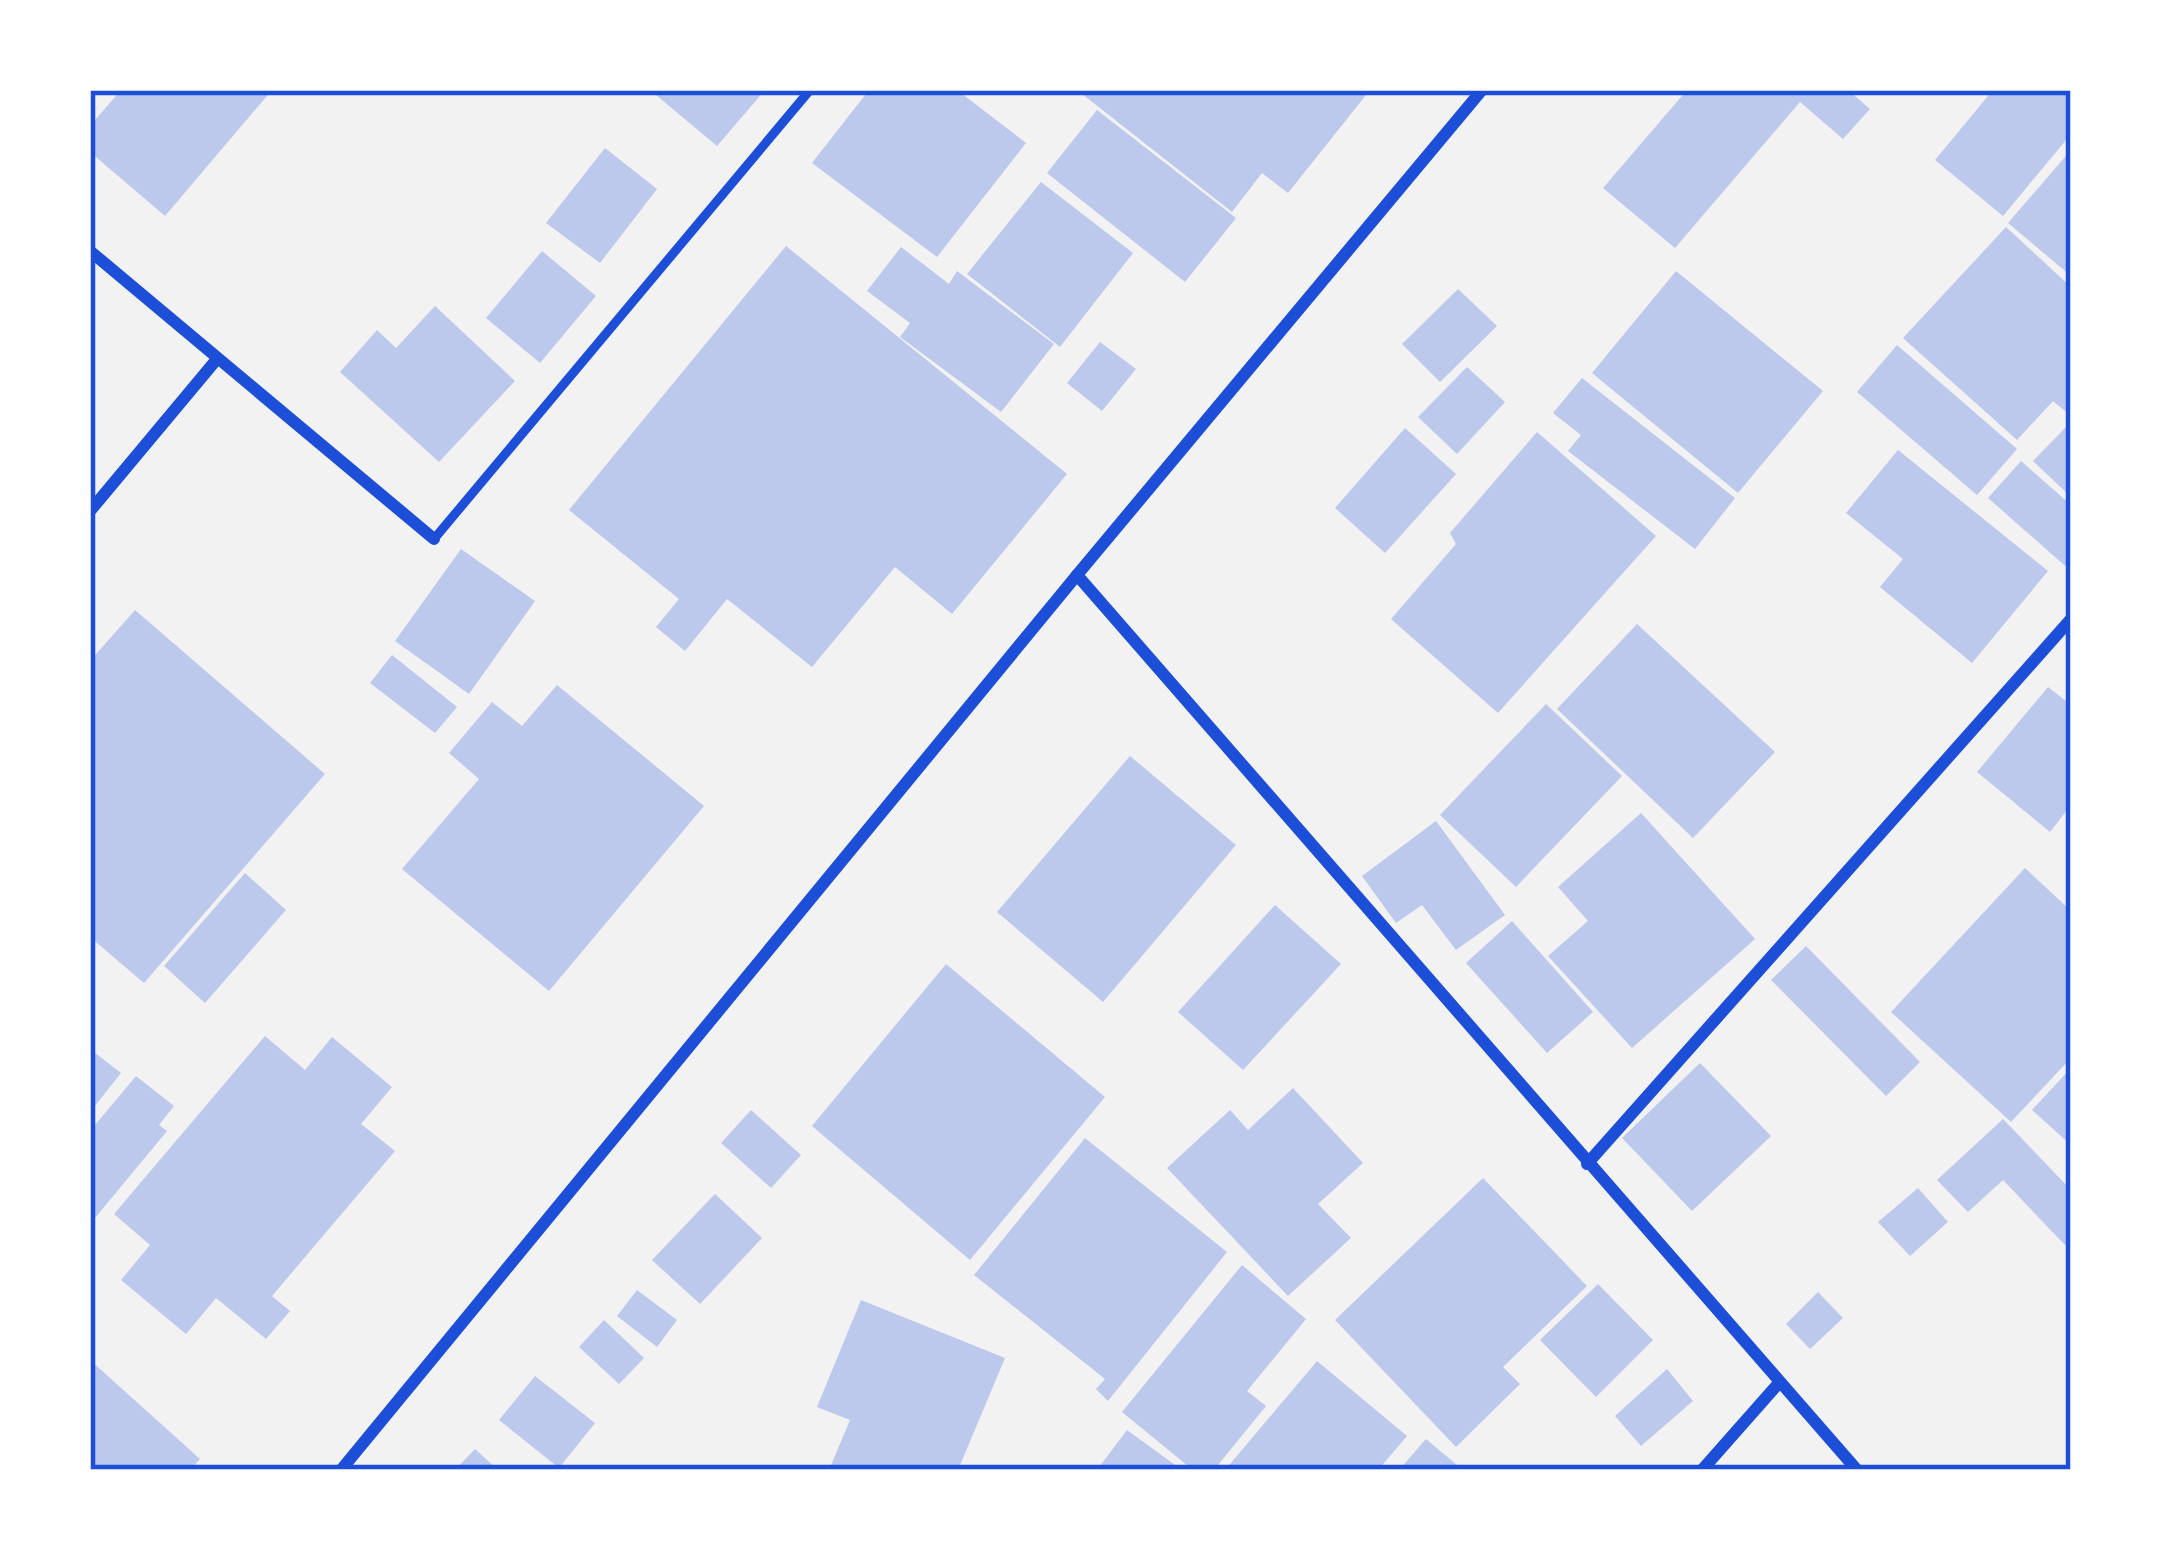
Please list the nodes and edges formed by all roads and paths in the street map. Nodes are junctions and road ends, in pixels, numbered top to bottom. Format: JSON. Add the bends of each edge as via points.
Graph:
{"nodes":[{"id":1,"x":810,"y":90,"type":"edge"},
{"id":2,"x":1482,"y":90,"type":"edge"},
{"id":3,"x":90,"y":251,"type":"edge"},
{"id":4,"x":217,"y":359,"type":"junction"},
{"id":5,"x":90,"y":511,"type":"edge"},
{"id":6,"x":434,"y":539,"type":"joint"},
{"id":7,"x":1077,"y":574,"type":"junction"},
{"id":8,"x":2071,"y":619,"type":"edge"},
{"id":9,"x":1587,"y":1164,"type":"junction"},
{"id":10,"x":1778,"y":1384,"type":"junction"},
{"id":11,"x":341,"y":1470,"type":"edge"},
{"id":12,"x":1702,"y":1470,"type":"edge"},
{"id":13,"x":1857,"y":1470,"type":"edge"}],
"edges":[{"from":1,"to":6,"type":"lane"},
{"from":2,"to":7,"type":"street"},
{"from":3,"to":4,"type":"street"},
{"from":4,"to":5,"type":"street"},
{"from":4,"to":6,"type":"street"},
{"from":7,"to":9,"type":"street"},
{"from":7,"to":11,"type":"street"},
{"from":8,"to":9,"type":"street"},
{"from":9,"to":10,"type":"street"},
{"from":10,"to":12,"type":"street"},
{"from":10,"to":13,"type":"street"}]}
